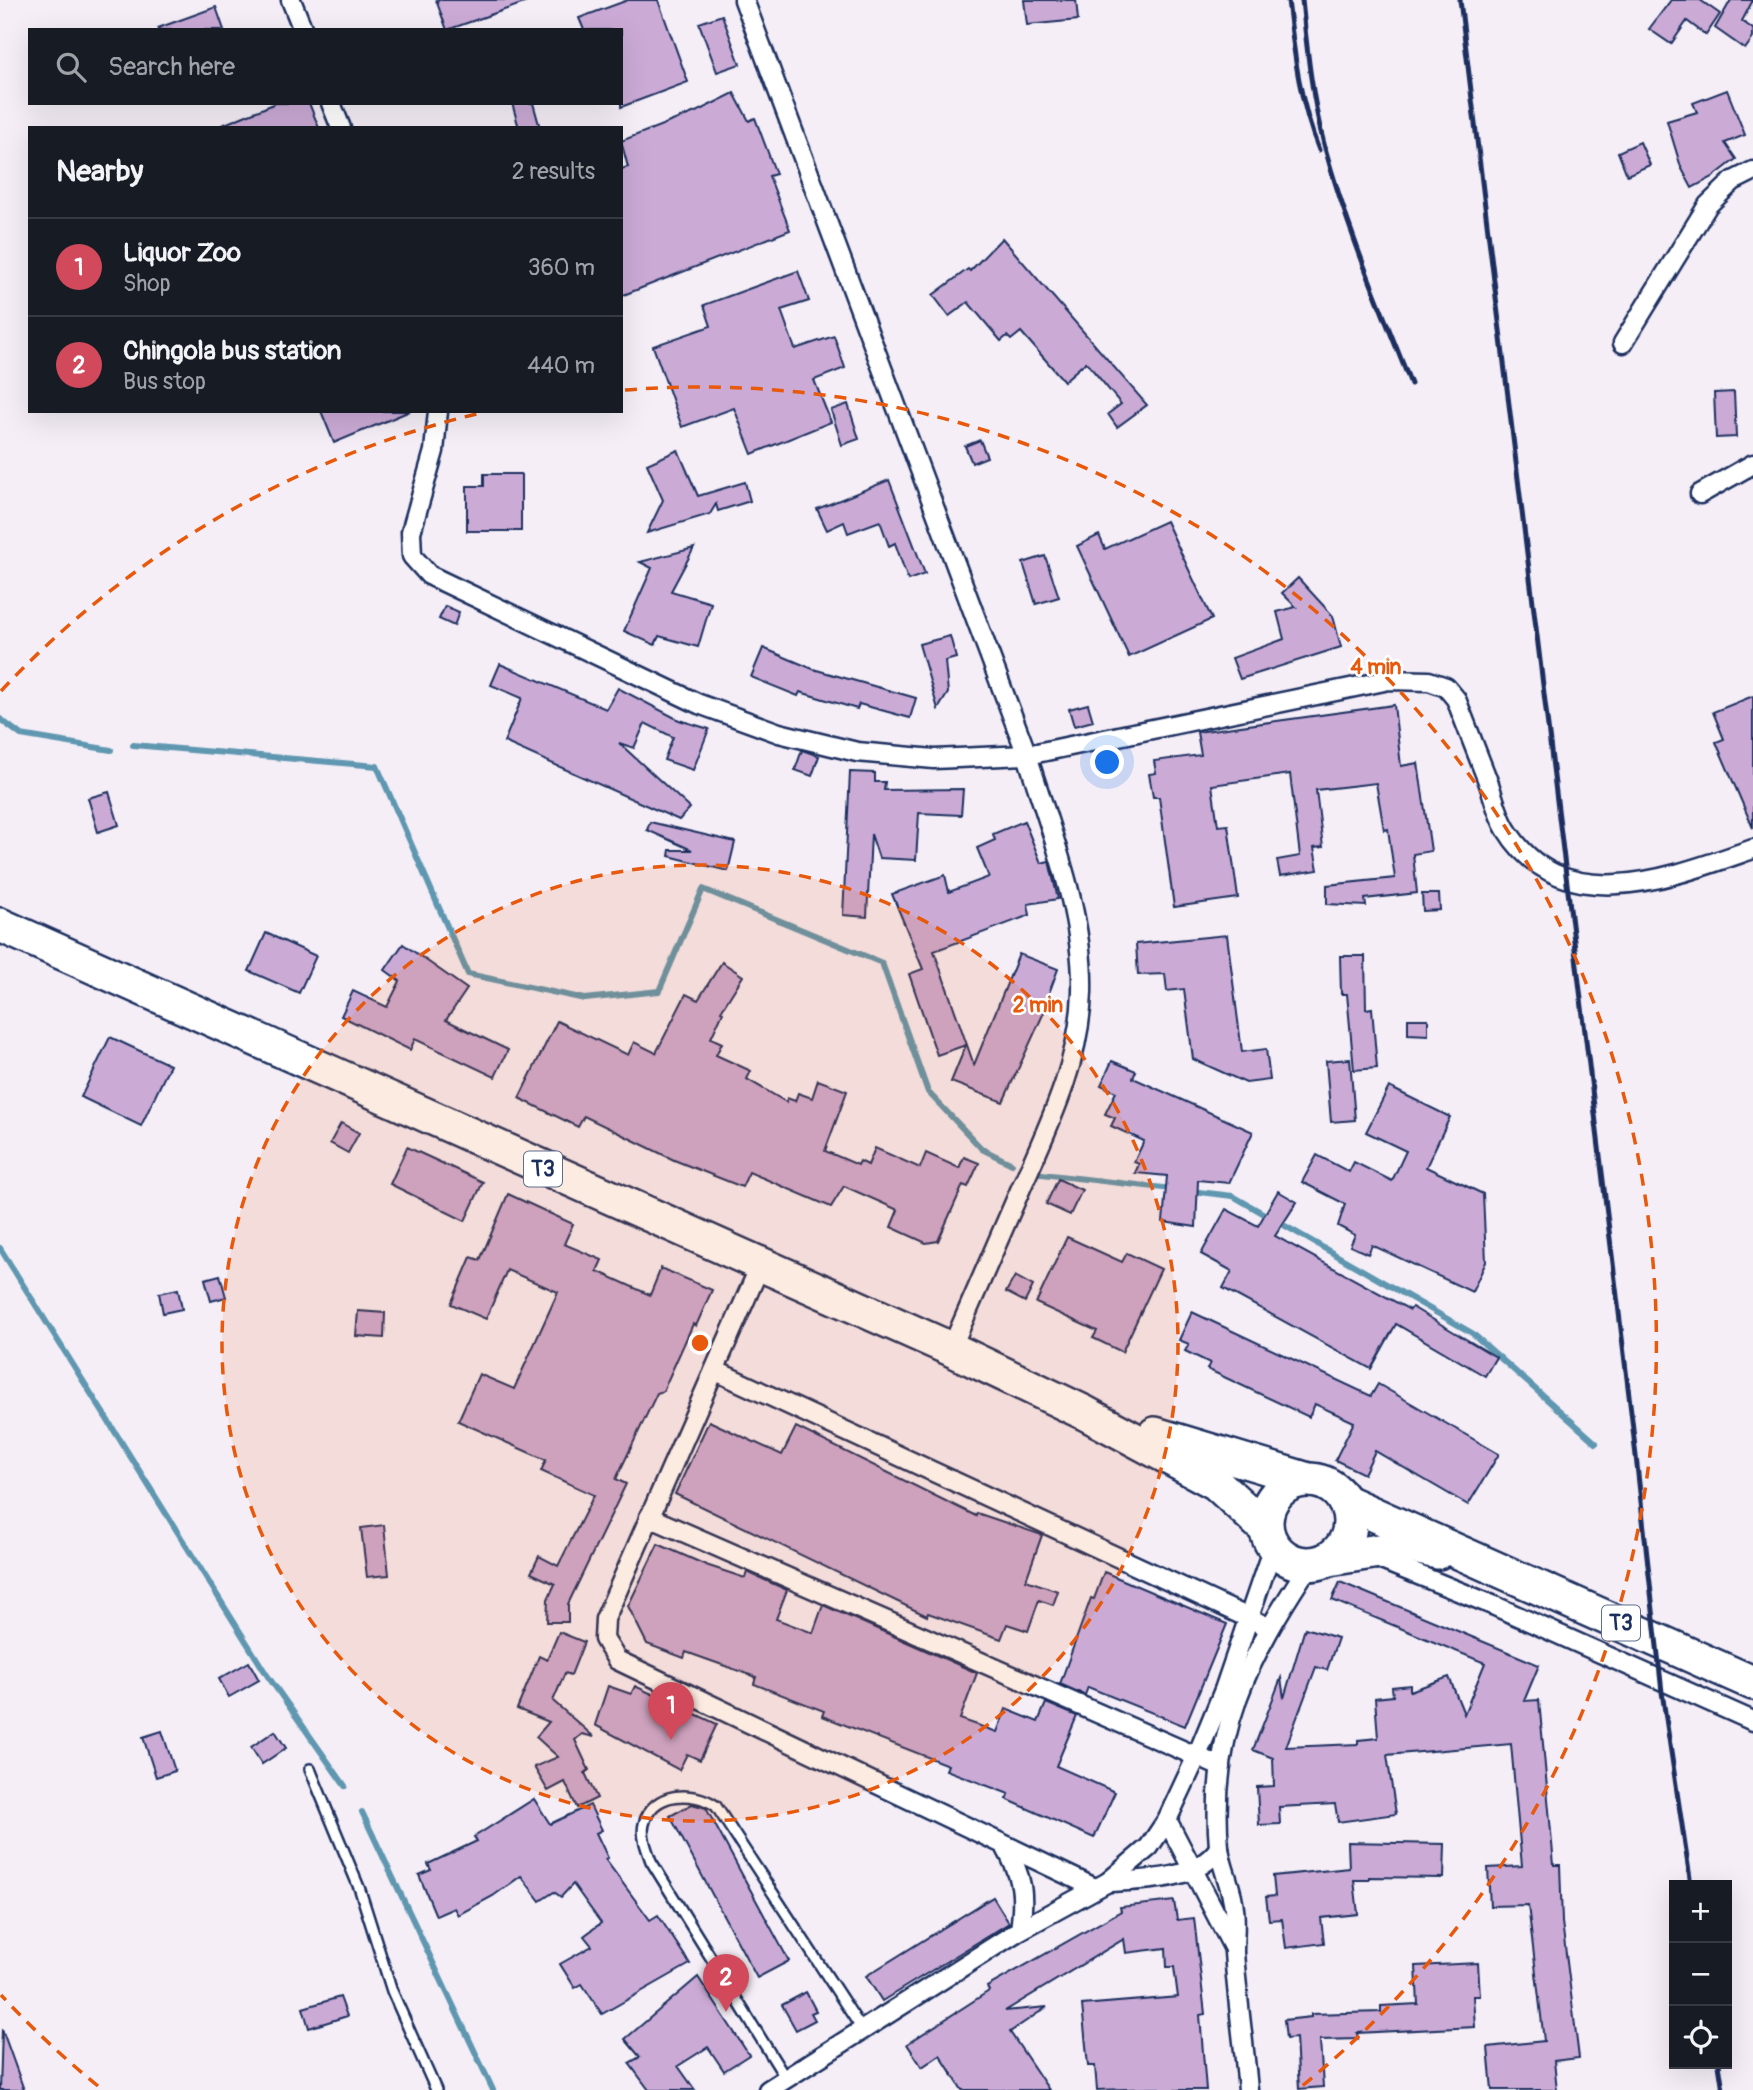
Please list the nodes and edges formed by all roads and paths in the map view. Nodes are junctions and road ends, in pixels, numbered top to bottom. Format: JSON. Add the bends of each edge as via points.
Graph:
{"nodes":[{"id":1,"x":291,"y":0,"type":"edge"},
{"id":2,"x":744,"y":0,"type":"edge"},
{"id":3,"x":302,"y":28,"type":"edge"},
{"id":4,"x":332,"y":105,"type":"edge"},
{"id":5,"x":340,"y":126,"type":"edge"},
{"id":6,"x":1753,"y":171,"type":"edge"},
{"id":7,"x":1623,"y":342,"type":"dead end"},
{"id":8,"x":438,"y":413,"type":"edge"},
{"id":9,"x":1753,"y":464,"type":"edge"},
{"id":10,"x":1700,"y":494,"type":"dead end"},
{"id":11,"x":1027,"y":755,"type":"junction"},
{"id":12,"x":1753,"y":849,"type":"edge"},
{"id":13,"x":0,"y":925,"type":"edge"},
{"id":14,"x":760,"y":1266,"type":"junction"},
{"id":15,"x":951,"y":1349,"type":"junction"},
{"id":16,"x":716,"y":1371,"type":"junction"},
{"id":17,"x":1085,"y":1413,"type":"junction"},
{"id":18,"x":1305,"y":1479,"type":"junction"},
{"id":19,"x":1344,"y":1501,"type":"junction"},
{"id":20,"x":649,"y":1517,"type":"junction"},
{"id":21,"x":1269,"y":1538,"type":"junction"},
{"id":22,"x":1333,"y":1558,"type":"junction"},
{"id":23,"x":1489,"y":1563,"type":"junction"},
{"id":24,"x":1249,"y":1619,"type":"junction"},
{"id":25,"x":1268,"y":1626,"type":"junction"},
{"id":26,"x":1753,"y":1683,"type":"edge"},
{"id":27,"x":1753,"y":1721,"type":"edge"},
{"id":28,"x":1196,"y":1758,"type":"junction"},
{"id":29,"x":1221,"y":1767,"type":"junction"},
{"id":30,"x":310,"y":1769,"type":"dead end"},
{"id":31,"x":1167,"y":1820,"type":"junction"},
{"id":32,"x":1004,"y":1846,"type":"junction"},
{"id":33,"x":1219,"y":1848,"type":"junction"},
{"id":34,"x":1191,"y":1869,"type":"junction"},
{"id":35,"x":1167,"y":1876,"type":"junction"},
{"id":36,"x":1102,"y":1885,"type":"junction"},
{"id":37,"x":1210,"y":1902,"type":"junction"},
{"id":38,"x":1020,"y":1930,"type":"junction"},
{"id":39,"x":1234,"y":1950,"type":"junction"},
{"id":40,"x":863,"y":2031,"type":"junction"},
{"id":41,"x":786,"y":2079,"type":"junction"},
{"id":42,"x":436,"y":2090,"type":"edge"},
{"id":43,"x":768,"y":2090,"type":"edge"},
{"id":44,"x":1248,"y":2090,"type":"edge"}],
"edges":[{"from":1,"to":3,"type":"street"},
{"from":2,"to":11,"type":"street"},
{"from":4,"to":5,"type":"street"},
{"from":6,"to":7,"type":"street","via":[[1733,181],[1708,205]]},
{"from":8,"to":11,"type":"street","via":[[434,451],[411,532],[412,556],[429,575],[699,704],[779,733],[857,752],[934,760]]},
{"from":9,"to":10,"type":"street"},
{"from":11,"to":12,"type":"street","via":[[1325,691],[1410,678],[1446,687],[1456,699],[1504,827],[1530,861],[1551,873],[1598,886],[1653,881]]},
{"from":11,"to":15,"type":"street","via":[[1063,870],[1076,932],[1082,991],[1075,1054]]},
{"from":13,"to":14,"type":"highway","number":"T3"},
{"from":14,"to":15,"type":"highway","number":"T3"},
{"from":14,"to":16,"type":"street"},
{"from":15,"to":17,"type":"highway","number":"T3"},
{"from":16,"to":20,"type":"street"},
{"from":16,"to":24,"type":"street"},
{"from":17,"to":18,"type":"highway","number":"T3"},
{"from":17,"to":21,"type":"highway","number":"T3","via":[[1216,1483]]},
{"from":18,"to":19,"type":"highway","number":"T3","via":[[1328,1484]]},
{"from":18,"to":21,"type":"highway","via":[[1292,1482],[1271,1500],[1265,1514]]},
{"from":19,"to":22,"type":"highway","via":[[1350,1527]]},
{"from":19,"to":23,"type":"highway","number":"T3"},
{"from":20,"to":28,"type":"street"},
{"from":20,"to":32,"type":"street","via":[[605,1619],[604,1639],[617,1660]]},
{"from":21,"to":22,"type":"highway","number":"T3","via":[[1296,1563]]},
{"from":21,"to":24,"type":"street"},
{"from":22,"to":23,"type":"highway","number":"T3","via":[[1410,1546]]},
{"from":22,"to":25,"type":"street"},
{"from":22,"to":27,"type":"street","via":[[1495,1606]]},
{"from":23,"to":26,"type":"highway","number":"T3"},
{"from":24,"to":25,"type":"street"},
{"from":24,"to":28,"type":"street"},
{"from":25,"to":29,"type":"street","via":[[1229,1716]]},
{"from":28,"to":29,"type":"street"},
{"from":28,"to":31,"type":"street"},
{"from":29,"to":33,"type":"street"},
{"from":30,"to":42,"type":"lane","via":[[360,1890],[392,1991]]},
{"from":31,"to":34,"type":"street"},
{"from":31,"to":36,"type":"street","via":[[1149,1847]]},
{"from":32,"to":36,"type":"street"},
{"from":32,"to":38,"type":"street","via":[[1019,1871],[1024,1900]]},
{"from":33,"to":34,"type":"street","via":[[1205,1863]]},
{"from":33,"to":39,"type":"street","via":[[1234,1906]]},
{"from":34,"to":35,"type":"street"},
{"from":34,"to":37,"type":"street"},
{"from":35,"to":36,"type":"street"},
{"from":35,"to":37,"type":"street"},
{"from":36,"to":38,"type":"street"},
{"from":37,"to":39,"type":"street"},
{"from":38,"to":40,"type":"street"},
{"from":39,"to":44,"type":"street"},
{"from":40,"to":41,"type":"street"},
{"from":40,"to":41,"type":"lane","via":[[716,1806],[704,1797],[688,1795],[670,1797],[653,1807],[643,1824],[651,1861]]},
{"from":41,"to":43,"type":"street"}]}
